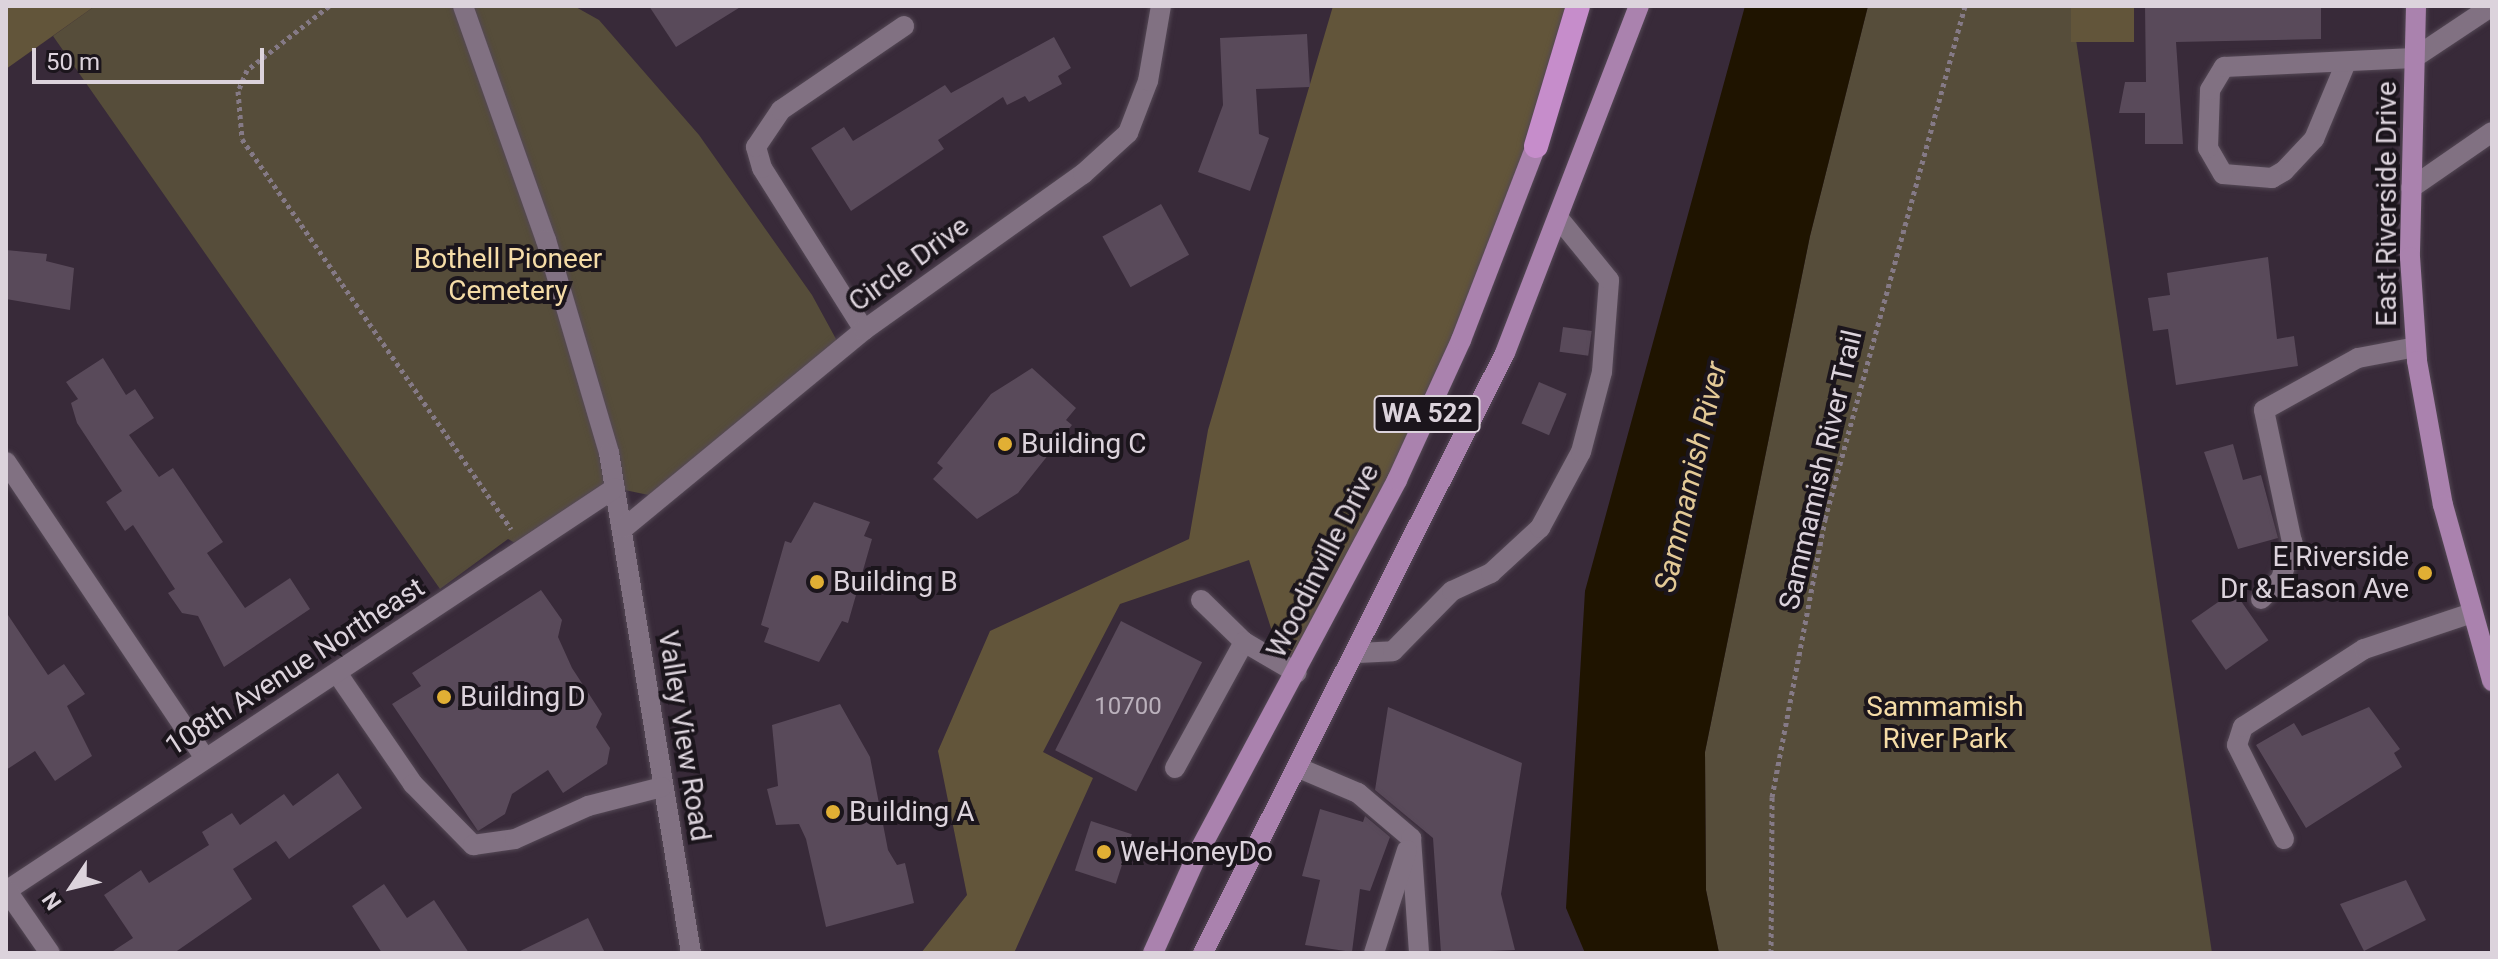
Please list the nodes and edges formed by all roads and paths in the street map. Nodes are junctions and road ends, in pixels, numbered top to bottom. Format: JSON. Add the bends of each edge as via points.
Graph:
{"nodes":[{"id":1,"x":329,"y":6,"type":"edge"},
{"id":2,"x":463,"y":6,"type":"edge"},
{"id":3,"x":1161,"y":6,"type":"edge"},
{"id":4,"x":1578,"y":6,"type":"edge"},
{"id":5,"x":1589,"y":6,"type":"edge"},
{"id":6,"x":1639,"y":6,"type":"edge"},
{"id":7,"x":1965,"y":6,"type":"edge"},
{"id":8,"x":2416,"y":6,"type":"edge"},
{"id":9,"x":2492,"y":6,"type":"edge"},
{"id":10,"x":904,"y":26,"type":"dead end"},
{"id":11,"x":2414,"y":58,"type":"junction"},
{"id":12,"x":2345,"y":65,"type":"junction"},
{"id":13,"x":2492,"y":132,"type":"edge"},
{"id":14,"x":1536,"y":146,"type":"junction"},
{"id":15,"x":2411,"y":188,"type":"junction"},
{"id":16,"x":1560,"y":220,"type":"junction"},
{"id":17,"x":864,"y":330,"type":"junction"},
{"id":18,"x":2416,"y":347,"type":"junction"},
{"id":19,"x":6,"y":462,"type":"edge"},
{"id":20,"x":615,"y":488,"type":"junction"},
{"id":21,"x":624,"y":528,"type":"junction"},
{"id":22,"x":526,"y":549,"type":"junction"},
{"id":23,"x":2261,"y":599,"type":"dead end"},
{"id":24,"x":1201,"y":600,"type":"dead end"},
{"id":25,"x":2472,"y":613,"type":"junction"},
{"id":26,"x":1244,"y":642,"type":"junction"},
{"id":27,"x":1358,"y":653,"type":"junction"},
{"id":28,"x":337,"y":673,"type":"junction"},
{"id":29,"x":1297,"y":673,"type":"junction"},
{"id":30,"x":2492,"y":681,"type":"edge"},
{"id":31,"x":205,"y":758,"type":"junction"},
{"id":32,"x":1175,"y":768,"type":"dead end"},
{"id":33,"x":1299,"y":768,"type":"junction"},
{"id":34,"x":662,"y":787,"type":"junction"},
{"id":35,"x":1411,"y":838,"type":"junction"},
{"id":36,"x":2284,"y":839,"type":"dead end"},
{"id":37,"x":6,"y":891,"type":"edge"},
{"id":38,"x":50,"y":953,"type":"edge"},
{"id":39,"x":691,"y":953,"type":"edge"},
{"id":40,"x":1153,"y":953,"type":"edge"},
{"id":41,"x":1203,"y":953,"type":"edge"},
{"id":42,"x":1374,"y":953,"type":"edge"},
{"id":43,"x":1419,"y":953,"type":"edge"},
{"id":44,"x":1771,"y":953,"type":"edge"}],
"edges":[{"from":1,"to":22,"type":"path","via":[[247,70],[238,91],[242,139]]},
{"from":2,"to":20,"type":"street","name":"Valley View Road","via":[[546,240]]},
{"from":3,"to":17,"type":"street","name":"Circle Drive","via":[[1148,81],[1128,133],[1083,174]]},
{"from":4,"to":14,"type":"highway"},
{"from":5,"to":14,"type":"main road","name":"Woodinville Drive","number":"WA 522"},
{"from":6,"to":16,"type":"main road","number":"WA 522"},
{"from":7,"to":44,"type":"path","name":"Sammamish River Trail","via":[[1825,519],[1772,797]]},
{"from":8,"to":11,"type":"main road","name":"East Riverside Drive"},
{"from":9,"to":11,"type":"street"},
{"from":10,"to":17,"type":"street","via":[[781,110],[756,147],[762,168]]},
{"from":11,"to":12,"type":"street"},
{"from":11,"to":15,"type":"main road","name":"East Riverside Drive"},
{"from":12,"to":12,"type":"street","via":[[2224,67],[2210,90],[2208,148],[2223,174],[2272,178],[2299,158],[2329,113]]},
{"from":13,"to":15,"type":"street"},
{"from":14,"to":29,"type":"main road","name":"Woodinville Drive","number":"WA 522","via":[[1461,340]]},
{"from":15,"to":18,"type":"main road","name":"East Riverside Drive"},
{"from":16,"to":27,"type":"main road","number":"WA 522"},
{"from":16,"to":27,"type":"street","via":[[1609,280],[1602,372],[1581,452],[1540,528],[1491,573],[1452,591],[1393,651]]},
{"from":17,"to":21,"type":"street","name":"Circle Drive"},
{"from":18,"to":23,"type":"street","via":[[2358,358],[2264,410],[2292,542],[2281,579]]},
{"from":18,"to":25,"type":"main road","name":"East Riverside Drive","via":[[2443,505]]},
{"from":19,"to":31,"type":"street"},
{"from":20,"to":21,"type":"street","name":"Valley View Road"},
{"from":20,"to":22,"type":"street","name":"108th Avenue Northeast"},
{"from":21,"to":34,"type":"street","name":"Valley View Road"},
{"from":22,"to":28,"type":"street","name":"108th Avenue Northeast"},
{"from":24,"to":26,"type":"street"},
{"from":25,"to":30,"type":"main road","name":"East Riverside Drive"},
{"from":25,"to":36,"type":"street","via":[[2364,649],[2243,727],[2237,745]]},
{"from":26,"to":29,"type":"street"},
{"from":26,"to":32,"type":"street"},
{"from":27,"to":33,"type":"main road","number":"WA 522"},
{"from":28,"to":31,"type":"street","name":"108th Avenue Northeast"},
{"from":28,"to":34,"type":"street","via":[[413,784],[473,845],[515,839],[588,806]]},
{"from":29,"to":40,"type":"main road","name":"Woodinville Drive","number":"WA 522","via":[[1198,853]]},
{"from":31,"to":37,"type":"street","name":"108th Avenue Northeast"},
{"from":33,"to":35,"type":"street","via":[[1358,793]]},
{"from":33,"to":41,"type":"main road","number":"WA 522"},
{"from":34,"to":39,"type":"street","name":"Valley View Road"},
{"from":35,"to":42,"type":"street"},
{"from":35,"to":43,"type":"street"},
{"from":37,"to":38,"type":"street"}]}
